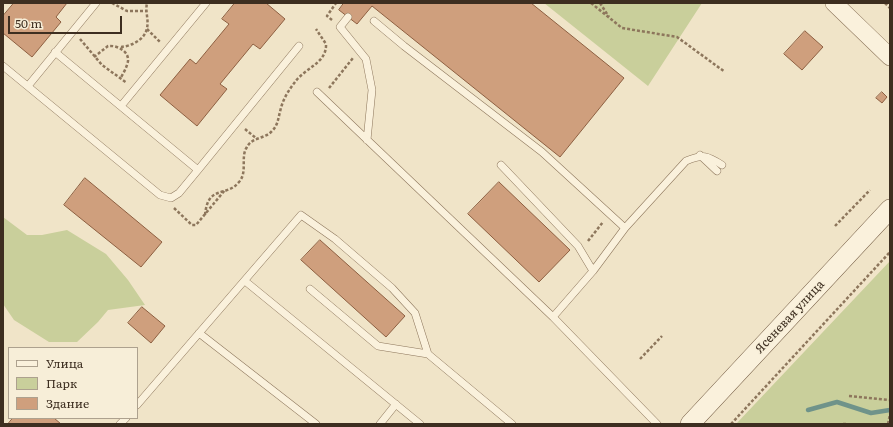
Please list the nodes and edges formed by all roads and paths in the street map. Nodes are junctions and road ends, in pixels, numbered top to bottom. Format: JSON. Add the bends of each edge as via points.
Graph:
{"nodes":[{"id":1,"x":96,"y":3,"type":"edge"},
{"id":2,"x":112,"y":3,"type":"edge"},
{"id":3,"x":147,"y":3,"type":"edge"},
{"id":4,"x":206,"y":3,"type":"edge"},
{"id":5,"x":336,"y":3,"type":"edge"},
{"id":6,"x":591,"y":3,"type":"edge"},
{"id":7,"x":600,"y":3,"type":"edge"},
{"id":8,"x":834,"y":3,"type":"edge"},
{"id":9,"x":885,"y":3,"type":"edge"},
{"id":10,"x":890,"y":8,"type":"edge"},
{"id":11,"x":146,"y":11,"type":"junction"},
{"id":12,"x":348,"y":17,"type":"dead end"},
{"id":13,"x":610,"y":20,"type":"junction"},
{"id":14,"x":374,"y":21,"type":"dead end"},
{"id":15,"x":340,"y":27,"type":"junction"},
{"id":16,"x":74,"y":29,"type":"junction"},
{"id":17,"x":147,"y":29,"type":"junction"},
{"id":18,"x":316,"y":29,"type":"dead end"},
{"id":19,"x":299,"y":46,"type":"dead end"},
{"id":20,"x":120,"y":47,"type":"junction"},
{"id":21,"x":167,"y":50,"type":"junction"},
{"id":22,"x":359,"y":50,"type":"junction"},
{"id":23,"x":55,"y":52,"type":"junction"},
{"id":24,"x":94,"y":57,"type":"junction"},
{"id":25,"x":890,"y":57,"type":"edge"},
{"id":26,"x":3,"y":66,"type":"edge"},
{"id":27,"x":725,"y":72,"type":"dead end"},
{"id":28,"x":120,"y":79,"type":"junction"},
{"id":29,"x":28,"y":86,"type":"junction"},
{"id":30,"x":136,"y":88,"type":"junction"},
{"id":31,"x":320,"y":94,"type":"joint"},
{"id":32,"x":121,"y":106,"type":"junction"},
{"id":33,"x":237,"y":122,"type":"junction"},
{"id":34,"x":257,"y":139,"type":"junction"},
{"id":35,"x":367,"y":140,"type":"junction"},
{"id":36,"x":699,"y":155,"type":"junction"},
{"id":37,"x":502,"y":165,"type":"dead end"},
{"id":38,"x":722,"y":165,"type":"dead end"},
{"id":39,"x":198,"y":170,"type":"junction"},
{"id":40,"x":717,"y":171,"type":"dead end"},
{"id":41,"x":225,"y":190,"type":"junction"},
{"id":42,"x":870,"y":190,"type":"dead end"},
{"id":43,"x":160,"y":195,"type":"junction"},
{"id":44,"x":890,"y":209,"type":"edge"},
{"id":45,"x":205,"y":214,"type":"junction"},
{"id":46,"x":610,"y":214,"type":"junction"},
{"id":47,"x":835,"y":226,"type":"dead end"},
{"id":48,"x":625,"y":228,"type":"junction"},
{"id":49,"x":580,"y":250,"type":"junction"},
{"id":50,"x":890,"y":252,"type":"edge"},
{"id":51,"x":593,"y":271,"type":"junction"},
{"id":52,"x":245,"y":281,"type":"junction"},
{"id":53,"x":310,"y":289,"type":"dead end"},
{"id":54,"x":552,"y":317,"type":"junction"},
{"id":55,"x":199,"y":333,"type":"junction"},
{"id":56,"x":662,"y":336,"type":"dead end"},
{"id":57,"x":428,"y":354,"type":"junction"},
{"id":58,"x":640,"y":359,"type":"dead end"},
{"id":59,"x":850,"y":396,"type":"dead end"},
{"id":60,"x":890,"y":400,"type":"edge"},
{"id":61,"x":138,"y":404,"type":"edge"},
{"id":62,"x":396,"y":404,"type":"junction"},
{"id":63,"x":890,"y":414,"type":"edge"},
{"id":64,"x":316,"y":424,"type":"edge"},
{"id":65,"x":380,"y":424,"type":"edge"},
{"id":66,"x":420,"y":424,"type":"edge"},
{"id":67,"x":512,"y":424,"type":"edge"},
{"id":68,"x":657,"y":424,"type":"edge"},
{"id":69,"x":690,"y":424,"type":"edge"},
{"id":70,"x":731,"y":424,"type":"edge"},
{"id":71,"x":843,"y":424,"type":"edge"},
{"id":72,"x":847,"y":424,"type":"edge"},
{"id":73,"x":888,"y":424,"type":"edge"}],
"edges":[{"from":1,"to":16,"type":"lane"},
{"from":2,"to":11,"type":"path","via":[[127,11]]},
{"from":3,"to":11,"type":"path"},
{"from":4,"to":21,"type":"lane"},
{"from":5,"to":15,"type":"path","via":[[327,16]]},
{"from":6,"to":13,"type":"path"},
{"from":7,"to":13,"type":"path"},
{"from":8,"to":25,"type":"street"},
{"from":9,"to":10,"type":"path"},
{"from":11,"to":17,"type":"path"},
{"from":12,"to":15,"type":"lane"},
{"from":13,"to":27,"type":"path","via":[[622,28],[677,37]]},
{"from":14,"to":46,"type":"lane","via":[[542,152]]},
{"from":15,"to":22,"type":"lane"},
{"from":16,"to":23,"type":"lane"},
{"from":16,"to":24,"type":"path"},
{"from":17,"to":20,"type":"path","via":[[136,43]]},
{"from":17,"to":21,"type":"path"},
{"from":18,"to":34,"type":"path","via":[[326,44],[324,57],[295,81],[285,98],[274,129],[268,135]]},
{"from":19,"to":33,"type":"lane"},
{"from":20,"to":24,"type":"path","via":[[108,46]]},
{"from":20,"to":28,"type":"path","via":[[126,53],[128,62]]},
{"from":21,"to":30,"type":"lane"},
{"from":22,"to":31,"type":"path"},
{"from":22,"to":35,"type":"lane","via":[[366,59],[372,90]]},
{"from":23,"to":29,"type":"lane"},
{"from":23,"to":32,"type":"lane"},
{"from":24,"to":28,"type":"path"},
{"from":26,"to":29,"type":"lane"},
{"from":28,"to":30,"type":"path"},
{"from":29,"to":43,"type":"lane"},
{"from":30,"to":32,"type":"lane"},
{"from":31,"to":35,"type":"lane"},
{"from":32,"to":39,"type":"lane"},
{"from":33,"to":34,"type":"path"},
{"from":33,"to":39,"type":"lane"},
{"from":34,"to":41,"type":"path","via":[[246,148],[241,180]]},
{"from":35,"to":54,"type":"lane"},
{"from":36,"to":38,"type":"lane","via":[[711,158]]},
{"from":36,"to":40,"type":"lane"},
{"from":36,"to":48,"type":"lane","via":[[686,161]]},
{"from":37,"to":49,"type":"lane"},
{"from":39,"to":43,"type":"lane","via":[[174,196],[167,198]]},
{"from":41,"to":45,"type":"path"},
{"from":41,"to":45,"type":"path","via":[[214,194],[208,200]]},
{"from":42,"to":47,"type":"path"},
{"from":43,"to":45,"type":"path","via":[[192,225],[197,224]]},
{"from":44,"to":69,"type":"main road","name":"Ясеневая улица"},
{"from":46,"to":48,"type":"lane"},
{"from":46,"to":49,"type":"path"},
{"from":48,"to":51,"type":"lane"},
{"from":49,"to":51,"type":"lane"},
{"from":50,"to":70,"type":"path"},
{"from":51,"to":54,"type":"lane"},
{"from":52,"to":55,"type":"lane"},
{"from":52,"to":57,"type":"lane","via":[[301,215],[335,239],[392,288],[415,313]]},
{"from":52,"to":62,"type":"lane"},
{"from":53,"to":57,"type":"lane","via":[[378,346]]},
{"from":54,"to":68,"type":"lane"},
{"from":55,"to":61,"type":"lane"},
{"from":55,"to":64,"type":"lane"},
{"from":56,"to":58,"type":"path"},
{"from":57,"to":67,"type":"lane"},
{"from":59,"to":60,"type":"path"},
{"from":62,"to":65,"type":"lane"},
{"from":62,"to":66,"type":"lane"},
{"from":63,"to":73,"type":"path"},
{"from":71,"to":72,"type":"path"}]}
